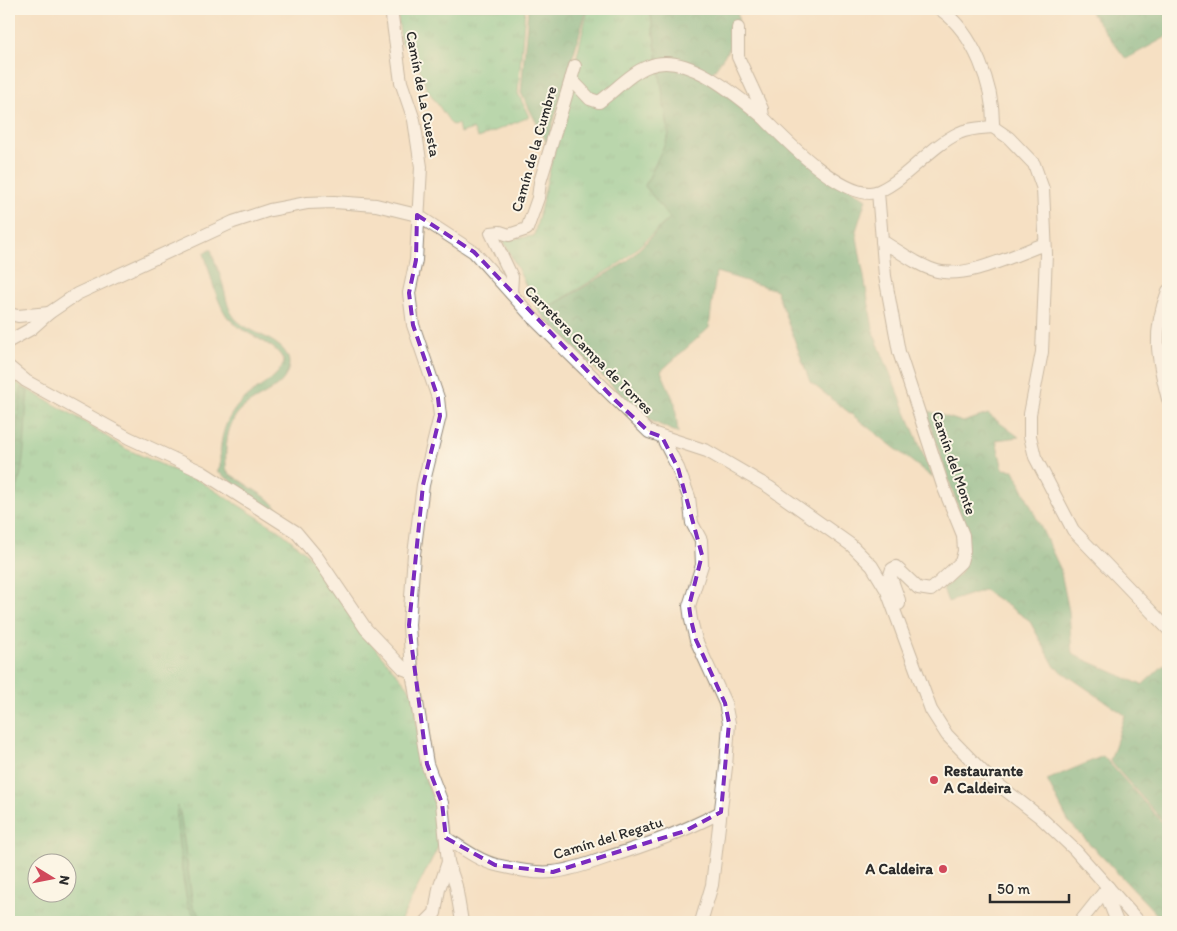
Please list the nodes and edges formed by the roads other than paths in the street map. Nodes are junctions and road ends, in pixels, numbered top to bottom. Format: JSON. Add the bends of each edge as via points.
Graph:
{"nodes":[{"id":1,"x":390,"y":9,"type":"edge"},
{"id":2,"x":940,"y":9,"type":"edge"},
{"id":3,"x":738,"y":28,"type":"dead end"},
{"id":4,"x":575,"y":66,"type":"dead end"},
{"id":5,"x":571,"y":79,"type":"junction"},
{"id":6,"x":763,"y":117,"type":"junction"},
{"id":7,"x":994,"y":127,"type":"junction"},
{"id":8,"x":878,"y":192,"type":"junction"},
{"id":9,"x":417,"y":215,"type":"junction"},
{"id":10,"x":882,"y":241,"type":"junction"},
{"id":11,"x":1045,"y":244,"type":"junction"},
{"id":12,"x":1168,"y":291,"type":"edge"},
{"id":13,"x":511,"y":293,"type":"junction"},
{"id":14,"x":49,"y":313,"type":"junction"},
{"id":15,"x":9,"y":314,"type":"edge"},
{"id":16,"x":9,"y":341,"type":"edge"},
{"id":17,"x":9,"y":367,"type":"edge"},
{"id":18,"x":1168,"y":399,"type":"edge"},
{"id":19,"x":662,"y":437,"type":"junction"},
{"id":20,"x":896,"y":615,"type":"junction"},
{"id":21,"x":1168,"y":629,"type":"edge"},
{"id":22,"x":412,"y":672,"type":"junction"},
{"id":23,"x":721,"y":812,"type":"junction"},
{"id":24,"x":446,"y":838,"type":"junction"},
{"id":25,"x":448,"y":862,"type":"junction"},
{"id":26,"x":1108,"y":887,"type":"junction"},
{"id":27,"x":426,"y":922,"type":"edge"},
{"id":28,"x":462,"y":922,"type":"edge"},
{"id":29,"x":701,"y":922,"type":"edge"},
{"id":30,"x":1080,"y":922,"type":"edge"},
{"id":31,"x":1117,"y":922,"type":"edge"},
{"id":32,"x":1139,"y":922,"type":"edge"}],
"edges":[{"from":1,"to":9,"type":"street","name":"Camín de La Cuesta","via":[[401,82],[414,120],[421,167]]},
{"from":2,"to":7,"type":"street","via":[[951,16],[979,57],[994,110]]},
{"from":3,"to":6,"type":"street","via":[[738,57]]},
{"from":4,"to":5,"type":"street","name":"Camín de la Cumbre"},
{"from":5,"to":6,"type":"street","via":[[590,99],[599,102],[648,66],[669,61],[706,76]]},
{"from":5,"to":13,"type":"street","name":"Camín de la Cumbre","via":[[527,229],[509,235],[491,234],[512,277]]},
{"from":6,"to":8,"type":"street","via":[[824,174],[866,193]]},
{"from":7,"to":8,"type":"street","via":[[961,132],[935,147]]},
{"from":7,"to":11,"type":"street","via":[[1034,164],[1043,189]]},
{"from":8,"to":10,"type":"street"},
{"from":9,"to":13,"type":"street","name":"Carretera Campa de Torres","via":[[474,252]]},
{"from":9,"to":14,"type":"street","name":"Carretera Campa de Torres","via":[[376,204],[334,202],[270,210],[233,222],[113,276]]},
{"from":9,"to":22,"type":"street","name":"Camín de La Cuesta","via":[[416,260],[409,293],[413,325],[438,398],[440,416],[423,485],[414,554],[409,625]]},
{"from":10,"to":11,"type":"street","via":[[927,268],[952,274],[979,269]]},
{"from":10,"to":20,"type":"street","name":"Camín del Monte","via":[[899,352],[943,486],[963,535],[964,551],[961,562],[931,590],[918,588],[896,568],[892,569],[890,575],[900,600]]},
{"from":11,"to":21,"type":"street","via":[[1042,352],[1030,414],[1030,436],[1035,457],[1073,530]]},
{"from":12,"to":18,"type":"street","via":[[1159,315],[1157,343]]},
{"from":13,"to":19,"type":"street","name":"Carretera Campa de Torres","via":[[622,407],[649,432]]},
{"from":14,"to":15,"type":"street"},
{"from":14,"to":16,"type":"street","name":"Carretera Campa de Torres","via":[[31,329]]},
{"from":17,"to":22,"type":"street","via":[[26,381],[129,438],[202,472],[296,532],[366,629],[404,669]]},
{"from":19,"to":20,"type":"street","name":"Carretera Campa de Torres","via":[[707,451],[769,486],[851,545],[872,566]]},
{"from":19,"to":23,"type":"street","via":[[689,497],[692,523],[701,540],[702,566],[689,606],[696,640],[725,703],[729,723]]},
{"from":20,"to":26,"type":"street","name":"Carretera Campa de Torres","via":[[931,710],[947,735],[986,775],[1068,843]]},
{"from":22,"to":24,"type":"street","name":"Camín de La Cuesta","via":[[427,764],[442,804]]},
{"from":23,"to":24,"type":"street","name":"Camín del Regatu","via":[[685,831],[644,846],[553,872],[495,865],[471,855]]},
{"from":23,"to":29,"type":"street","via":[[712,885]]},
{"from":24,"to":25,"type":"street","name":"Camín de La Cuesta"},
{"from":25,"to":27,"type":"street","via":[[435,913]]},
{"from":25,"to":28,"type":"street"},
{"from":26,"to":30,"type":"street"},
{"from":26,"to":31,"type":"street","via":[[1109,902]]},
{"from":26,"to":32,"type":"street","name":"Carretera Campa de Torres"}]}
